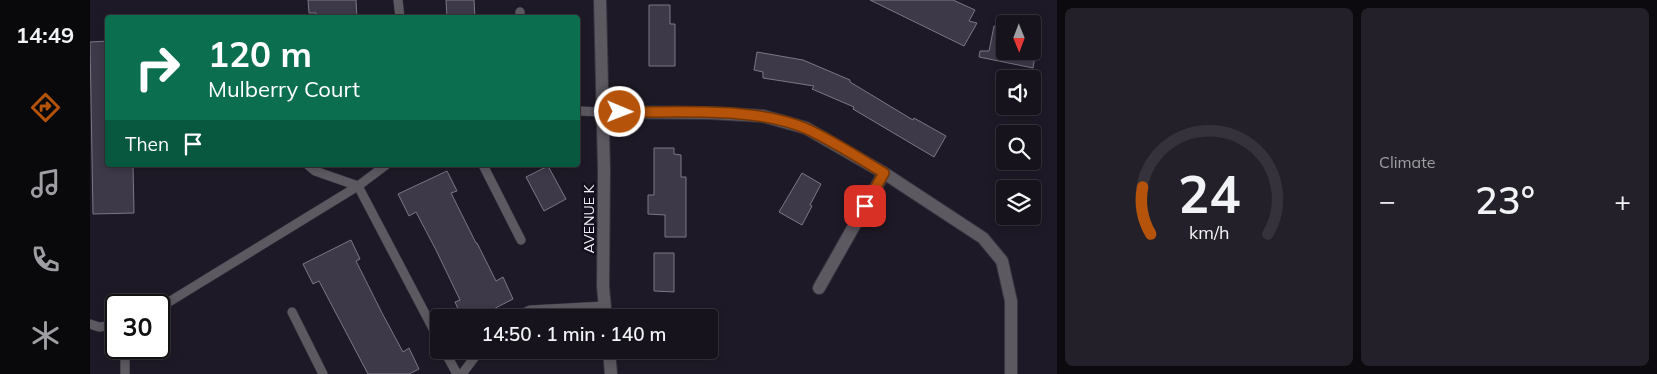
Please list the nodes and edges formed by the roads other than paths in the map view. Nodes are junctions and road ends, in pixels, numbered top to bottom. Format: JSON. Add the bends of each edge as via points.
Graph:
{"nodes":[{"id":1,"x":398,"y":0,"type":"edge"},
{"id":2,"x":600,"y":0,"type":"edge"},
{"id":3,"x":400,"y":15,"type":"edge"},
{"id":4,"x":580,"y":112,"type":"edge"},
{"id":5,"x":603,"y":112,"type":"junction"},
{"id":6,"x":310,"y":167,"type":"edge"},
{"id":7,"x":383,"y":167,"type":"edge"},
{"id":8,"x":484,"y":167,"type":"edge"},
{"id":9,"x":884,"y":173,"type":"junction"},
{"id":10,"x":358,"y":186,"type":"junction"},
{"id":11,"x":521,"y":240,"type":"dead end"},
{"id":12,"x":819,"y":288,"type":"dead end"},
{"id":13,"x":170,"y":301,"type":"edge"},
{"id":14,"x":606,"y":309,"type":"edge"},
{"id":15,"x":292,"y":312,"type":"dead end"},
{"id":16,"x":430,"y":323,"type":"edge"},
{"id":17,"x":90,"y":324,"type":"edge"},
{"id":18,"x":105,"y":326,"type":"edge"},
{"id":19,"x":125,"y":359,"type":"edge"},
{"id":20,"x":448,"y":359,"type":"edge"},
{"id":21,"x":473,"y":359,"type":"edge"},
{"id":22,"x":610,"y":359,"type":"edge"},
{"id":23,"x":125,"y":374,"type":"edge"},
{"id":24,"x":323,"y":374,"type":"edge"},
{"id":25,"x":456,"y":374,"type":"edge"},
{"id":26,"x":462,"y":374,"type":"edge"},
{"id":27,"x":611,"y":374,"type":"edge"},
{"id":28,"x":1011,"y":374,"type":"edge"}],
"edges":[{"from":1,"to":3,"type":"lane"},
{"from":2,"to":5,"type":"street","name":"AVENUE K"},
{"from":4,"to":5,"type":"lane"},
{"from":5,"to":9,"type":"street","via":[[763,116],[806,128]]},
{"from":5,"to":14,"type":"street","name":"AVENUE K"},
{"from":6,"to":10,"type":"lane"},
{"from":7,"to":10,"type":"lane"},
{"from":8,"to":11,"type":"lane"},
{"from":9,"to":12,"type":"street"},
{"from":9,"to":28,"type":"street","via":[[983,238],[1002,261],[1011,301]]},
{"from":10,"to":13,"type":"lane"},
{"from":10,"to":16,"type":"lane"},
{"from":15,"to":24,"type":"lane"},
{"from":17,"to":18,"type":"lane"},
{"from":19,"to":23,"type":"lane"},
{"from":20,"to":25,"type":"lane"},
{"from":21,"to":26,"type":"lane"},
{"from":22,"to":27,"type":"street"}]}
